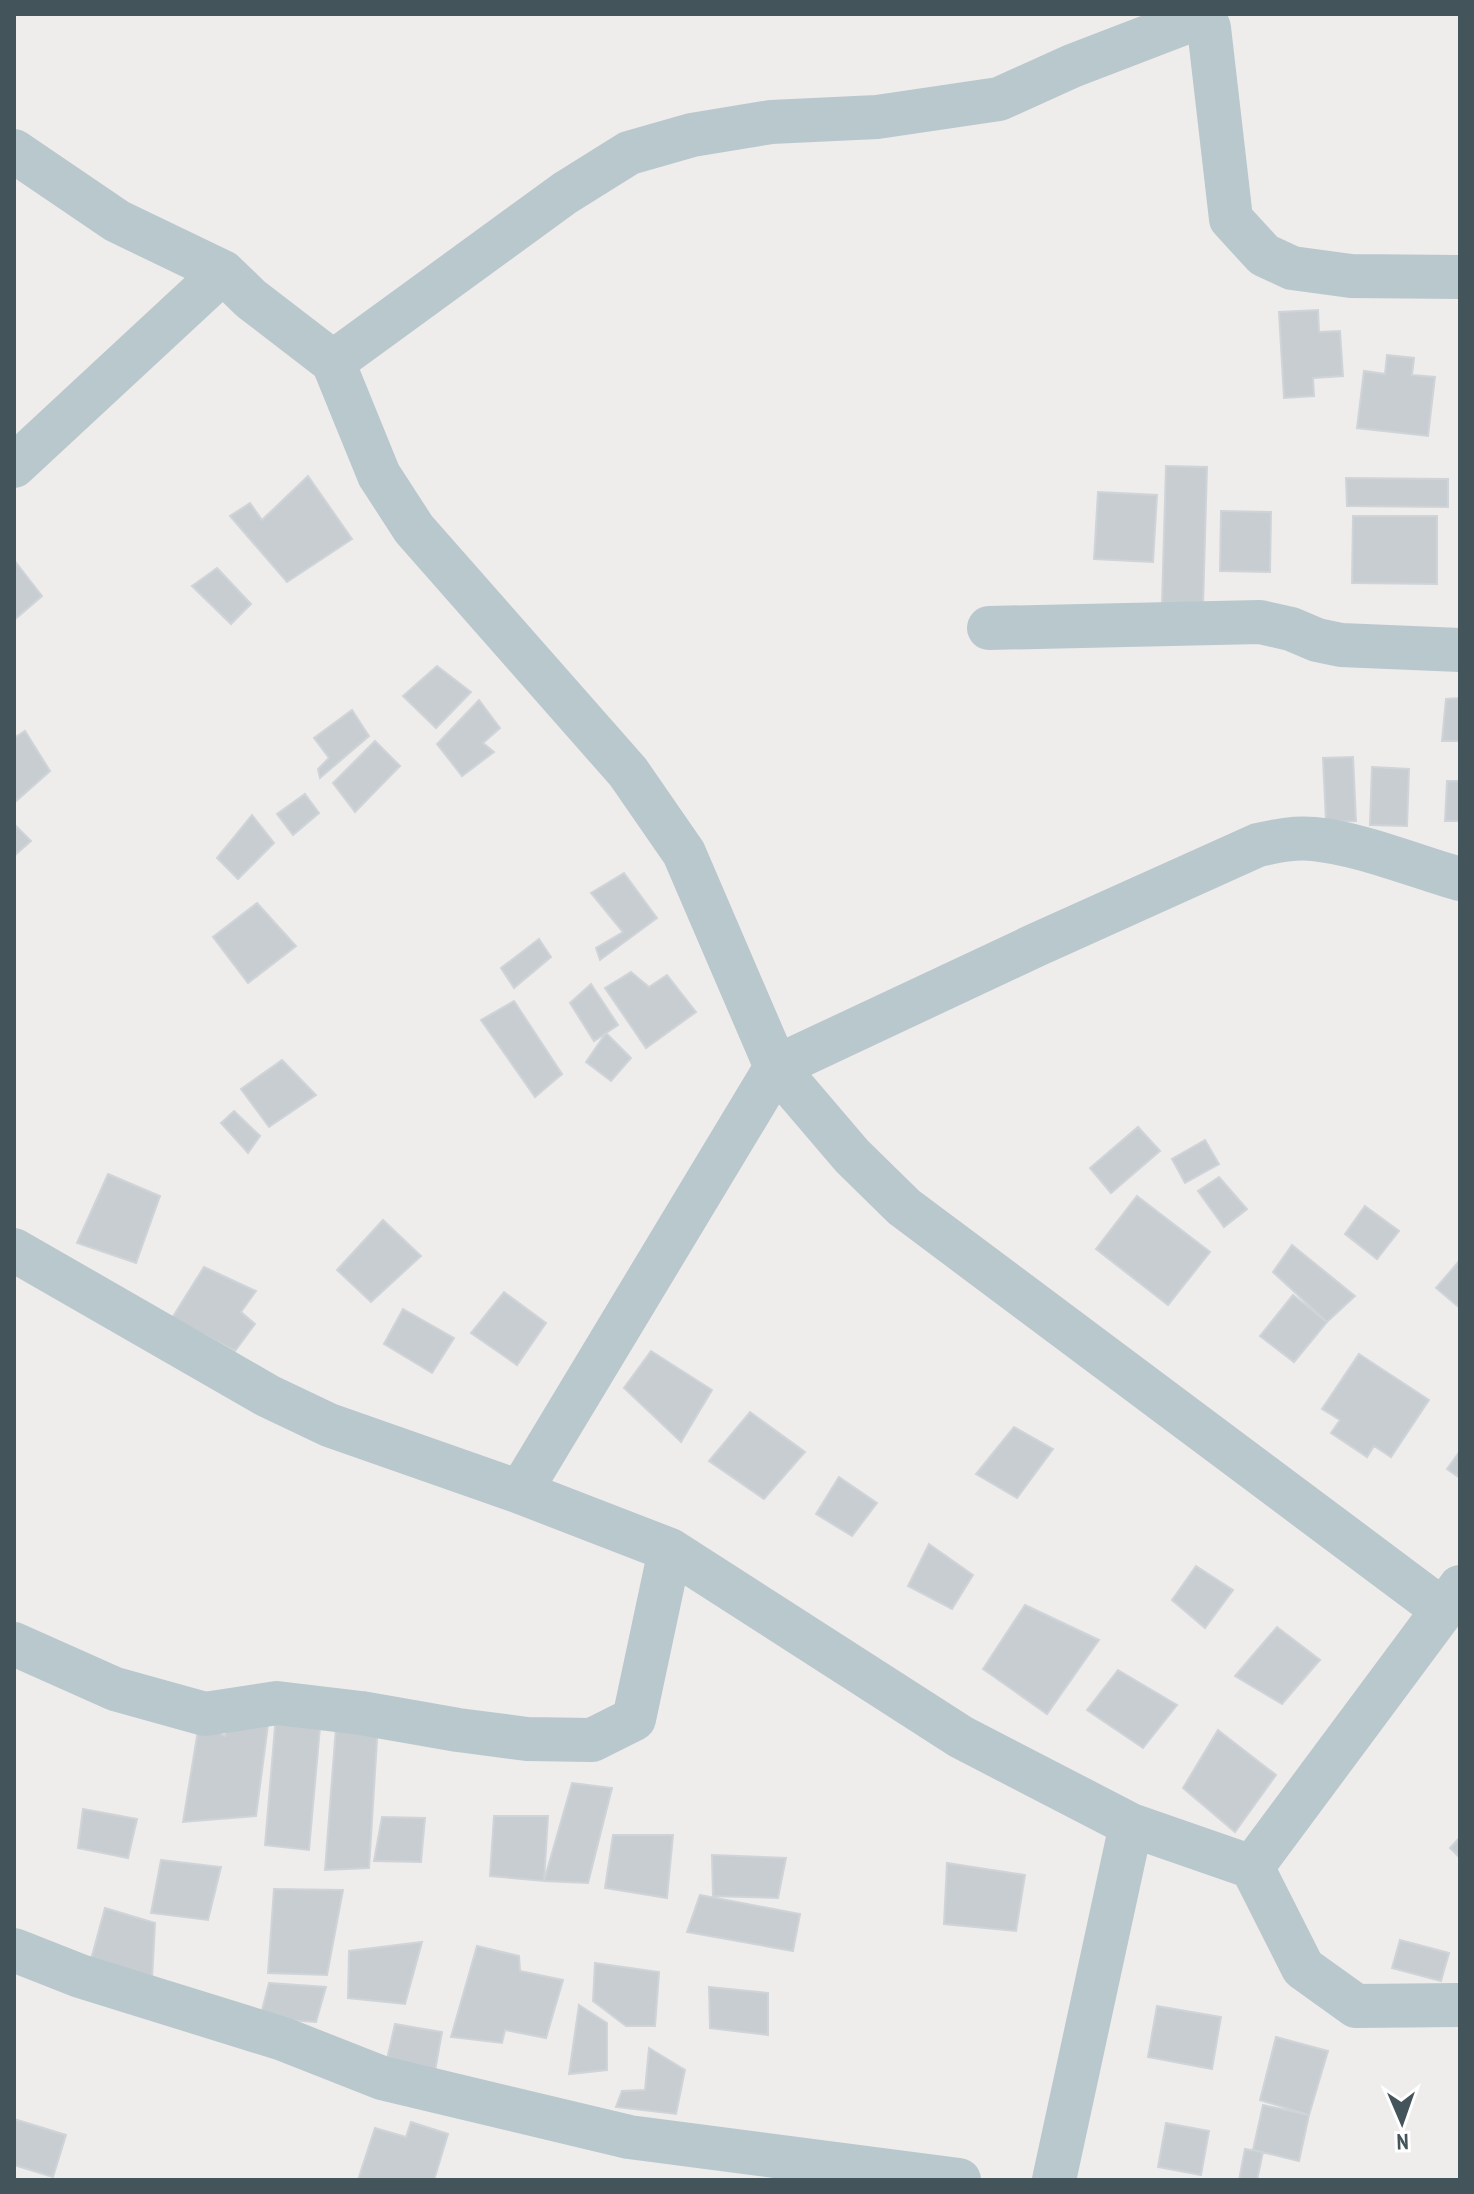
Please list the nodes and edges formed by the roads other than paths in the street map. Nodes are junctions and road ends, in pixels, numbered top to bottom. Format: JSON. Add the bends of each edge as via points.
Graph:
{"nodes":[{"id":1,"x":14,"y":151,"type":"edge"},
{"id":2,"x":223,"y":272,"type":"junction"},
{"id":3,"x":1460,"y":277,"type":"edge"},
{"id":4,"x":333,"y":362,"type":"junction"},
{"id":5,"x":14,"y":466,"type":"edge"},
{"id":6,"x":989,"y":628,"type":"dead end"},
{"id":7,"x":1460,"y":650,"type":"edge"},
{"id":8,"x":1460,"y":879,"type":"edge"},
{"id":9,"x":776,"y":1067,"type":"junction"},
{"id":10,"x":14,"y":1250,"type":"edge"},
{"id":11,"x":520,"y":1492,"type":"junction"},
{"id":12,"x":670,"y":1550,"type":"junction"},
{"id":13,"x":1452,"y":1598,"type":"edge"},
{"id":14,"x":14,"y":1644,"type":"edge"},
{"id":15,"x":1131,"y":1825,"type":"junction"},
{"id":16,"x":1252,"y":1867,"type":"junction"},
{"id":17,"x":14,"y":1950,"type":"edge"},
{"id":18,"x":1460,"y":2005,"type":"edge"},
{"id":19,"x":959,"y":2180,"type":"edge"},
{"id":20,"x":1054,"y":2180,"type":"edge"}],
"edges":[{"from":1,"to":2,"type":"street","via":[[117,221]]},
{"from":2,"to":4,"type":"street"},
{"from":2,"to":5,"type":"street"},
{"from":3,"to":4,"type":"street","via":[[1351,276],[1292,268],[1264,255],[1231,219],[1209,28],[1197,18],[999,99],[877,117],[771,122],[692,135],[629,153],[565,193]]},
{"from":4,"to":9,"type":"street","via":[[379,475],[414,529],[628,772],[684,853]]},
{"from":6,"to":7,"type":"street","via":[[1260,622],[1341,645]]},
{"from":8,"to":9,"type":"street","via":[[1339,843],[1312,839],[1258,845]]},
{"from":9,"to":11,"type":"street"},
{"from":9,"to":13,"type":"street","via":[[904,1207]]},
{"from":10,"to":11,"type":"street","via":[[268,1396],[317,1419]]},
{"from":11,"to":12,"type":"street"},
{"from":12,"to":14,"type":"street","via":[[634,1719],[592,1740],[527,1739],[277,1703],[205,1714],[115,1689]]},
{"from":12,"to":15,"type":"street","via":[[961,1737]]},
{"from":13,"to":16,"type":"street"},
{"from":15,"to":16,"type":"street"},
{"from":15,"to":20,"type":"street"},
{"from":16,"to":18,"type":"street","via":[[1303,1968],[1356,2006]]},
{"from":17,"to":19,"type":"street","via":[[398,2082],[629,2137]]}]}
